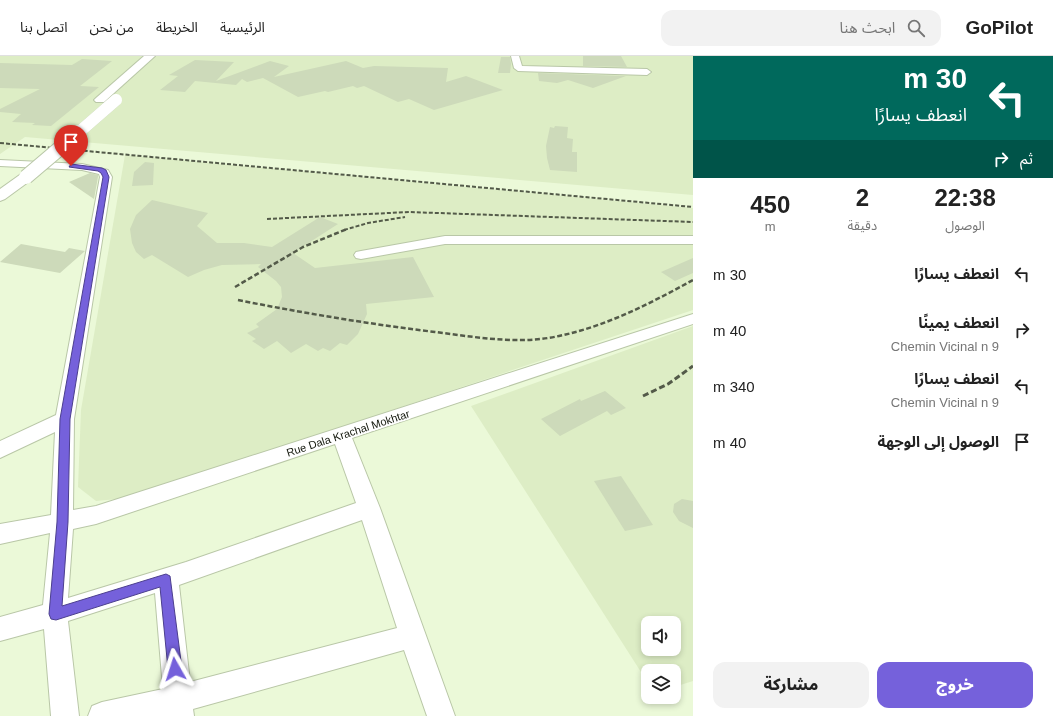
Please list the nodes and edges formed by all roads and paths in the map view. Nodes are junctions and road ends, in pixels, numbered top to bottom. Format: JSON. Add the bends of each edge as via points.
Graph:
{"nodes":[{"id":1,"x":150,"y":56,"type":"edge"},
{"id":2,"x":163,"y":56,"type":"edge"},
{"id":3,"x":515,"y":56,"type":"edge"},
{"id":4,"x":647,"y":72,"type":"dead end"},
{"id":5,"x":3,"y":174,"type":"edge"},
{"id":6,"x":0,"y":196,"type":"edge"},
{"id":7,"x":693,"y":240,"type":"edge"},
{"id":8,"x":361,"y":255,"type":"dead end"},
{"id":9,"x":693,"y":319,"type":"edge"},
{"id":10,"x":65,"y":419,"type":"junction"},
{"id":11,"x":341,"y":435,"type":"junction"},
{"id":12,"x":0,"y":450,"type":"edge"},
{"id":13,"x":369,"y":508,"type":"junction"},
{"id":14,"x":62,"y":522,"type":"junction"},
{"id":15,"x":0,"y":534,"type":"edge"},
{"id":16,"x":166,"y":579,"type":"junction"},
{"id":17,"x":56,"y":614,"type":"junction"},
{"id":18,"x":0,"y":629,"type":"edge"},
{"id":19,"x":412,"y":636,"type":"junction"},
{"id":20,"x":179,"y":707,"type":"edge"},
{"id":21,"x":65,"y":716,"type":"edge"},
{"id":22,"x":102,"y":716,"type":"edge"},
{"id":23,"x":441,"y":716,"type":"edge"}],
"edges":[{"from":1,"to":5,"type":"highway","via":[[53,143]]},
{"from":2,"to":6,"type":"highway","bridge":true,"via":[[116,100]]},
{"from":3,"to":4,"type":"street","via":[[518,68]]},
{"from":5,"to":10,"type":"street","via":[[82,166],[104,172],[106,177]]},
{"from":7,"to":8,"type":"street","via":[[445,240]]},
{"from":9,"to":11,"type":"street","name":"Rue Dala Krachal Mokhtar"},
{"from":10,"to":12,"type":"street"},
{"from":10,"to":14,"type":"street"},
{"from":11,"to":13,"type":"street"},
{"from":11,"to":14,"type":"street","name":"Rue Dala Krachal Mokhtar","via":[[96,515]]},
{"from":13,"to":16,"type":"street"},
{"from":13,"to":19,"type":"street"},
{"from":14,"to":15,"type":"street","name":"Rue Dala Krachal Mokhtar"},
{"from":14,"to":17,"type":"street"},
{"from":16,"to":17,"type":"street"},
{"from":16,"to":20,"type":"street"},
{"from":17,"to":18,"type":"street"},
{"from":17,"to":21,"type":"street"},
{"from":19,"to":20,"type":"street"},
{"from":19,"to":23,"type":"street"},
{"from":20,"to":22,"type":"street"}]}
